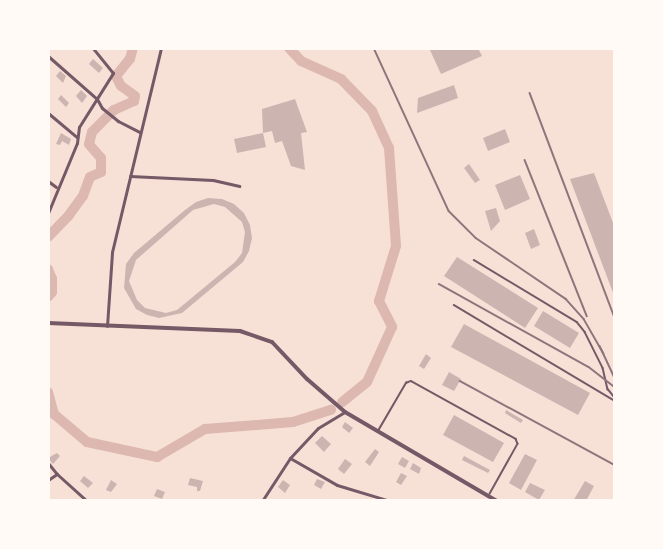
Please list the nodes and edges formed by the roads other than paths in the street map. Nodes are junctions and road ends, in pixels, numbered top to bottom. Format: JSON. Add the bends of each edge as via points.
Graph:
{"nodes":[{"id":1,"x":93,"y":48,"type":"edge"},
{"id":2,"x":161,"y":48,"type":"edge"},
{"id":3,"x":48,"y":56,"type":"edge"},
{"id":4,"x":97,"y":99,"type":"junction"},
{"id":5,"x":48,"y":113,"type":"edge"},
{"id":6,"x":140,"y":132,"type":"junction"},
{"id":7,"x":77,"y":137,"type":"junction"},
{"id":8,"x":130,"y":176,"type":"junction"},
{"id":9,"x":48,"y":181,"type":"edge"},
{"id":10,"x":239,"y":186,"type":"dead end"},
{"id":11,"x":56,"y":188,"type":"junction"},
{"id":12,"x":48,"y":213,"type":"edge"},
{"id":13,"x":474,"y":260,"type":"dead end"},
{"id":14,"x":453,"y":305,"type":"dead end"},
{"id":15,"x":48,"y":323,"type":"edge"},
{"id":16,"x":107,"y":326,"type":"junction"},
{"id":17,"x":615,"y":400,"type":"edge"},
{"id":18,"x":345,"y":412,"type":"junction"},
{"id":19,"x":378,"y":431,"type":"junction"},
{"id":20,"x":290,"y":458,"type":"junction"},
{"id":21,"x":48,"y":463,"type":"edge"},
{"id":22,"x":57,"y":474,"type":"junction"},
{"id":23,"x":48,"y":480,"type":"edge"},
{"id":24,"x":489,"y":496,"type":"junction"},
{"id":25,"x":263,"y":500,"type":"edge"},
{"id":26,"x":87,"y":501,"type":"edge"},
{"id":27,"x":269,"y":501,"type":"edge"},
{"id":28,"x":390,"y":501,"type":"edge"},
{"id":29,"x":496,"y":501,"type":"edge"}],
"edges":[{"from":1,"to":4,"type":"street","via":[[113,73]]},
{"from":2,"to":6,"type":"street"},
{"from":3,"to":4,"type":"street"},
{"from":4,"to":6,"type":"street","via":[[118,121]]},
{"from":4,"to":7,"type":"street"},
{"from":5,"to":7,"type":"street"},
{"from":6,"to":8,"type":"street"},
{"from":7,"to":11,"type":"street"},
{"from":8,"to":10,"type":"street","via":[[202,179]]},
{"from":8,"to":16,"type":"street","via":[[111,252]]},
{"from":9,"to":11,"type":"street"},
{"from":11,"to":12,"type":"street"},
{"from":13,"to":17,"type":"lane","via":[[577,322],[603,368]]},
{"from":14,"to":17,"type":"lane"},
{"from":15,"to":16,"type":"street"},
{"from":16,"to":18,"type":"street","via":[[240,331],[272,342]]},
{"from":18,"to":19,"type":"street"},
{"from":18,"to":20,"type":"street","via":[[318,429]]},
{"from":19,"to":24,"type":"street"},
{"from":19,"to":24,"type":"lane","via":[[406,383],[411,381],[516,439],[518,444]]},
{"from":20,"to":25,"type":"street"},
{"from":20,"to":28,"type":"street","via":[[337,485]]},
{"from":21,"to":22,"type":"street"},
{"from":22,"to":23,"type":"street"},
{"from":22,"to":26,"type":"street"},
{"from":24,"to":29,"type":"street"},
{"from":25,"to":27,"type":"street"}]}
